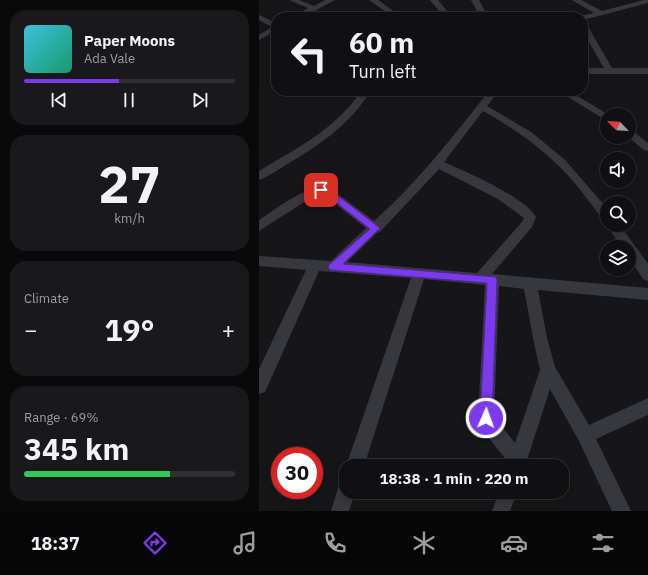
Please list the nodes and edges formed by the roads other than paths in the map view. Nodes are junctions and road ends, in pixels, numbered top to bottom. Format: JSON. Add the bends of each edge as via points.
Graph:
{"nodes":[{"id":1,"x":293,"y":0,"type":"edge"},
{"id":2,"x":331,"y":0,"type":"edge"},
{"id":3,"x":373,"y":0,"type":"edge"},
{"id":4,"x":434,"y":0,"type":"edge"},
{"id":5,"x":475,"y":0,"type":"edge"},
{"id":6,"x":576,"y":0,"type":"edge"},
{"id":7,"x":611,"y":0,"type":"edge"},
{"id":8,"x":648,"y":2,"type":"edge"},
{"id":9,"x":624,"y":7,"type":"junction"},
{"id":10,"x":314,"y":8,"type":"junction"},
{"id":11,"x":306,"y":12,"type":"edge"},
{"id":12,"x":391,"y":12,"type":"edge"},
{"id":13,"x":444,"y":12,"type":"edge"},
{"id":14,"x":481,"y":12,"type":"edge"},
{"id":15,"x":600,"y":13,"type":"junction"},
{"id":16,"x":588,"y":17,"type":"edge"},
{"id":17,"x":259,"y":18,"type":"edge"},
{"id":18,"x":271,"y":24,"type":"edge"},
{"id":19,"x":271,"y":30,"type":"edge"},
{"id":20,"x":588,"y":34,"type":"edge"},
{"id":21,"x":259,"y":38,"type":"edge"},
{"id":22,"x":609,"y":70,"type":"junction"},
{"id":23,"x":588,"y":71,"type":"edge"},
{"id":24,"x":648,"y":71,"type":"edge"},
{"id":25,"x":363,"y":96,"type":"edge"},
{"id":26,"x":490,"y":96,"type":"edge"},
{"id":27,"x":571,"y":96,"type":"edge"},
{"id":28,"x":481,"y":106,"type":"junction"},
{"id":29,"x":600,"y":114,"type":"edge"},
{"id":30,"x":636,"y":139,"type":"edge"},
{"id":31,"x":648,"y":148,"type":"edge"},
{"id":32,"x":437,"y":163,"type":"junction"},
{"id":33,"x":259,"y":176,"type":"edge"},
{"id":34,"x":600,"y":208,"type":"edge"},
{"id":35,"x":259,"y":226,"type":"edge"},
{"id":36,"x":375,"y":228,"type":"junction"},
{"id":37,"x":636,"y":258,"type":"edge"},
{"id":38,"x":259,"y":261,"type":"edge"},
{"id":39,"x":314,"y":266,"type":"junction"},
{"id":40,"x":333,"y":267,"type":"junction"},
{"id":41,"x":419,"y":274,"type":"junction"},
{"id":42,"x":648,"y":274,"type":"edge"},
{"id":43,"x":486,"y":279,"type":"junction"},
{"id":44,"x":530,"y":283,"type":"junction"},
{"id":45,"x":648,"y":294,"type":"edge"},
{"id":46,"x":263,"y":369,"type":"edge"},
{"id":47,"x":548,"y":370,"type":"junction"},
{"id":48,"x":259,"y":386,"type":"edge"},
{"id":49,"x":648,"y":406,"type":"edge"},
{"id":50,"x":585,"y":435,"type":"junction"},
{"id":51,"x":357,"y":459,"type":"edge"},
{"id":52,"x":514,"y":459,"type":"edge"},
{"id":53,"x":518,"y":459,"type":"edge"},
{"id":54,"x":344,"y":499,"type":"edge"},
{"id":55,"x":505,"y":499,"type":"edge"},
{"id":56,"x":340,"y":511,"type":"edge"},
{"id":57,"x":501,"y":511,"type":"edge"},
{"id":58,"x":622,"y":511,"type":"edge"}],
"edges":[{"from":1,"to":10,"type":"street"},
{"from":2,"to":10,"type":"street"},
{"from":3,"to":12,"type":"street"},
{"from":4,"to":13,"type":"street"},
{"from":5,"to":14,"type":"street"},
{"from":6,"to":15,"type":"street"},
{"from":7,"to":9,"type":"street"},
{"from":8,"to":9,"type":"street"},
{"from":9,"to":15,"type":"street"},
{"from":10,"to":11,"type":"street"},
{"from":15,"to":16,"type":"street"},
{"from":17,"to":18,"type":"street"},
{"from":19,"to":21,"type":"street"},
{"from":20,"to":22,"type":"street"},
{"from":22,"to":23,"type":"street"},
{"from":22,"to":24,"type":"street"},
{"from":25,"to":33,"type":"street","via":[[357,106],[329,133]]},
{"from":26,"to":28,"type":"street"},
{"from":27,"to":29,"type":"street"},
{"from":28,"to":32,"type":"street"},
{"from":28,"to":34,"type":"street","via":[[553,154]]},
{"from":30,"to":31,"type":"street"},
{"from":32,"to":36,"type":"street","via":[[401,204]]},
{"from":32,"to":43,"type":"street","via":[[485,187],[530,217],[528,224]]},
{"from":35,"to":36,"type":"street","via":[[309,194],[321,190],[327,191]]},
{"from":36,"to":40,"type":"street"},
{"from":37,"to":42,"type":"street"},
{"from":38,"to":39,"type":"street"},
{"from":39,"to":40,"type":"street"},
{"from":39,"to":46,"type":"street"},
{"from":40,"to":41,"type":"street"},
{"from":41,"to":43,"type":"street"},
{"from":41,"to":51,"type":"street"},
{"from":43,"to":44,"type":"street"},
{"from":43,"to":52,"type":"street","via":[[486,418]]},
{"from":44,"to":45,"type":"street"},
{"from":44,"to":47,"type":"street"},
{"from":46,"to":48,"type":"street"},
{"from":47,"to":50,"type":"street"},
{"from":47,"to":53,"type":"street"},
{"from":49,"to":50,"type":"street"},
{"from":50,"to":58,"type":"street"},
{"from":54,"to":56,"type":"street"},
{"from":55,"to":57,"type":"street"}]}
